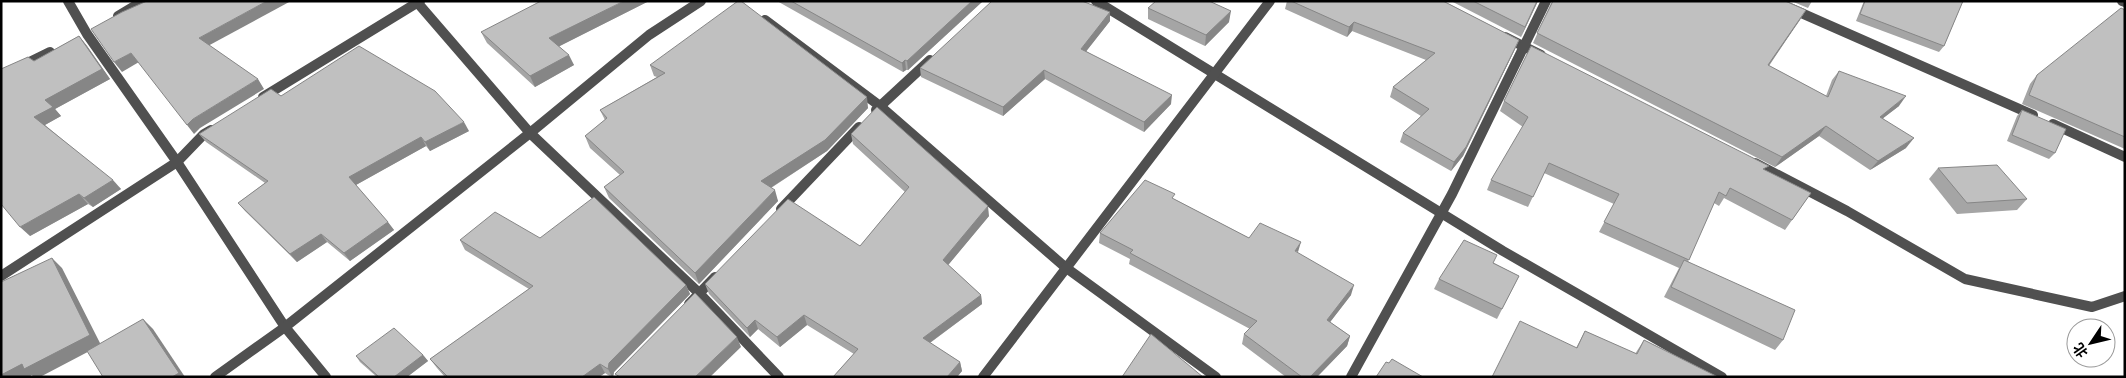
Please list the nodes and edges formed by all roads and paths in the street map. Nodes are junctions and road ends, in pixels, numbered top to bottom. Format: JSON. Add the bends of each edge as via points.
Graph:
{"nodes":[{"id":1,"x":68,"y":1,"type":"edge"},
{"id":2,"x":143,"y":1,"type":"edge"},
{"id":3,"x":702,"y":1,"type":"edge"},
{"id":4,"x":1096,"y":1,"type":"edge"},
{"id":5,"x":1270,"y":1,"type":"edge"},
{"id":6,"x":1546,"y":1,"type":"edge"},
{"id":7,"x":1774,"y":1,"type":"edge"},
{"id":8,"x":418,"y":2,"type":"edge"},
{"id":9,"x":1792,"y":6,"type":"edge"},
{"id":10,"x":756,"y":13,"type":"edge"},
{"id":11,"x":111,"y":20,"type":"edge"},
{"id":12,"x":1492,"y":30,"type":"edge"},
{"id":13,"x":63,"y":46,"type":"edge"},
{"id":14,"x":1524,"y":47,"type":"junction"},
{"id":15,"x":936,"y":54,"type":"edge"},
{"id":16,"x":1550,"y":60,"type":"edge"},
{"id":17,"x":1215,"y":74,"type":"junction"},
{"id":18,"x":1,"y":76,"type":"edge"},
{"id":19,"x":253,"y":104,"type":"edge"},
{"id":20,"x":880,"y":106,"type":"junction"},
{"id":21,"x":220,"y":124,"type":"edge"},
{"id":22,"x":530,"y":133,"type":"junction"},
{"id":23,"x":2125,"y":157,"type":"edge"},
{"id":24,"x":1749,"y":161,"type":"edge"},
{"id":25,"x":177,"y":162,"type":"junction"},
{"id":26,"x":1441,"y":213,"type":"junction"},
{"id":27,"x":772,"y":218,"type":"edge"},
{"id":28,"x":725,"y":267,"type":"edge"},
{"id":29,"x":1065,"y":267,"type":"junction"},
{"id":30,"x":1,"y":276,"type":"edge"},
{"id":31,"x":699,"y":293,"type":"junction"},
{"id":32,"x":2125,"y":296,"type":"edge"},
{"id":33,"x":679,"y":314,"type":"edge"},
{"id":34,"x":285,"y":327,"type":"junction"},
{"id":35,"x":215,"y":377,"type":"edge"},
{"id":36,"x":326,"y":377,"type":"edge"},
{"id":37,"x":779,"y":377,"type":"edge"},
{"id":38,"x":983,"y":377,"type":"edge"},
{"id":39,"x":1216,"y":377,"type":"edge"},
{"id":40,"x":1350,"y":377,"type":"edge"},
{"id":41,"x":1722,"y":377,"type":"edge"}],
"edges":[{"from":1,"to":25,"type":"street","via":[[87,34]]},
{"from":2,"to":11,"type":"street"},
{"from":3,"to":22,"type":"street","via":[[649,35]]},
{"from":4,"to":17,"type":"street"},
{"from":5,"to":17,"type":"street"},
{"from":6,"to":14,"type":"street"},
{"from":7,"to":9,"type":"street"},
{"from":8,"to":19,"type":"street"},
{"from":8,"to":22,"type":"street"},
{"from":9,"to":23,"type":"street"},
{"from":10,"to":20,"type":"street"},
{"from":12,"to":14,"type":"street"},
{"from":13,"to":18,"type":"street"},
{"from":14,"to":16,"type":"street"},
{"from":14,"to":26,"type":"street"},
{"from":15,"to":20,"type":"street"},
{"from":17,"to":26,"type":"street"},
{"from":17,"to":29,"type":"street"},
{"from":20,"to":27,"type":"street"},
{"from":20,"to":29,"type":"street"},
{"from":21,"to":25,"type":"street","via":[[204,134]]},
{"from":22,"to":31,"type":"street"},
{"from":22,"to":34,"type":"street"},
{"from":24,"to":32,"type":"street","via":[[1847,211],[1965,279],[2092,307]]},
{"from":25,"to":30,"type":"street"},
{"from":25,"to":34,"type":"street"},
{"from":26,"to":40,"type":"street"},
{"from":26,"to":41,"type":"street"},
{"from":28,"to":31,"type":"street"},
{"from":29,"to":38,"type":"street"},
{"from":29,"to":39,"type":"street"},
{"from":31,"to":33,"type":"street"},
{"from":31,"to":37,"type":"street"},
{"from":34,"to":35,"type":"street"},
{"from":34,"to":36,"type":"street"}]}
